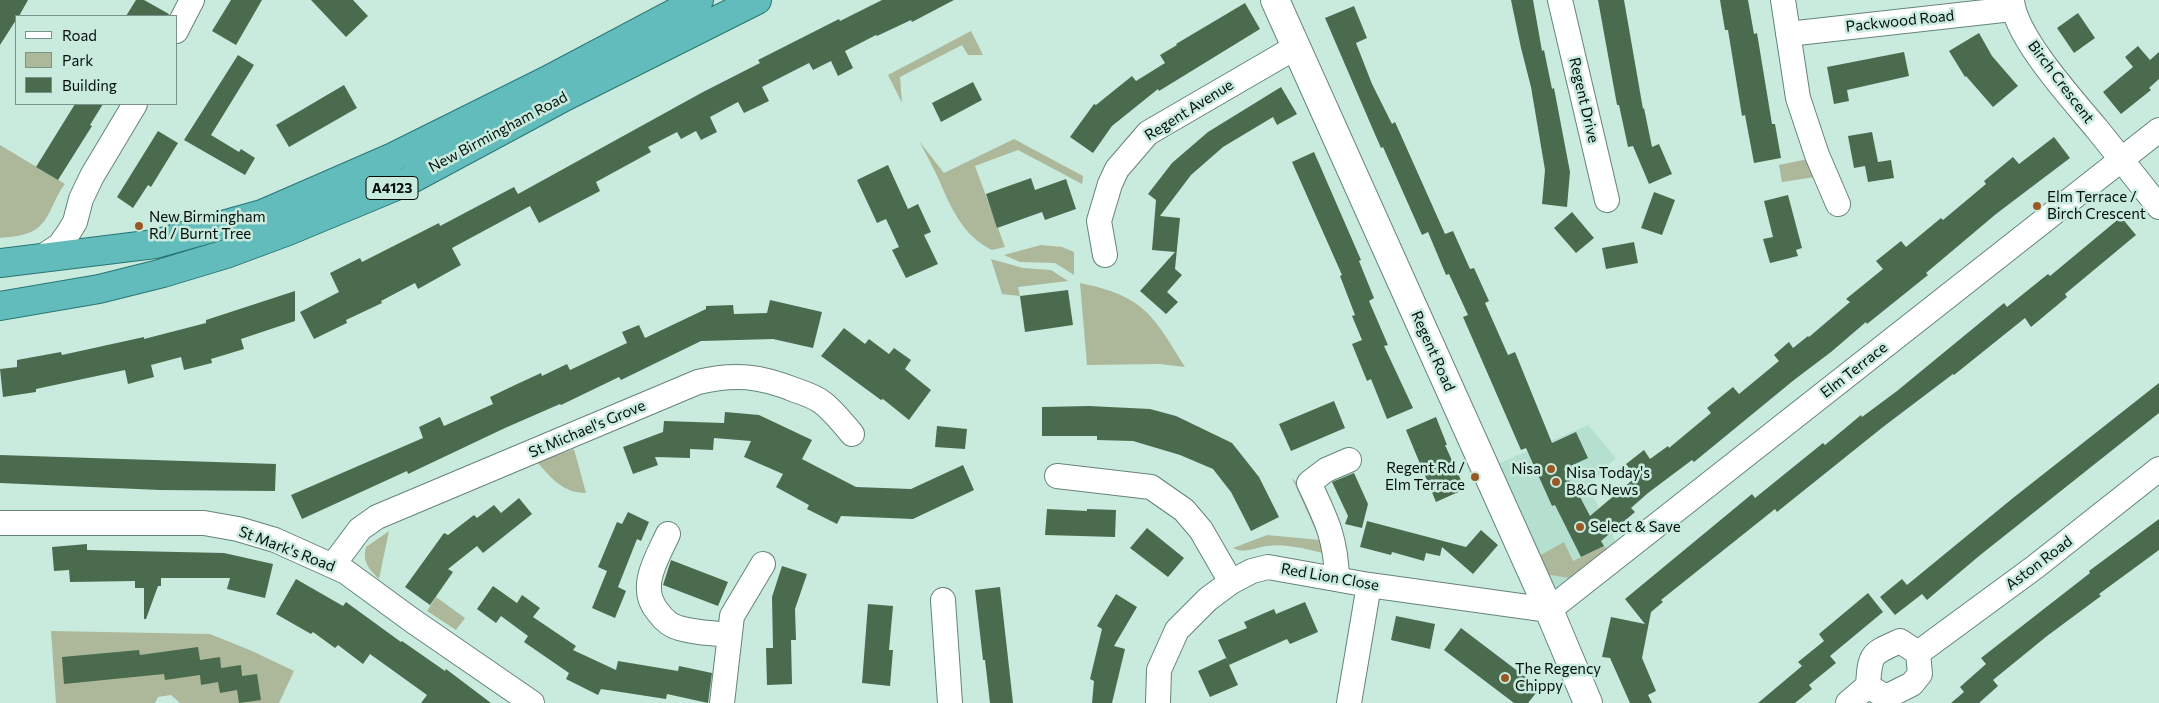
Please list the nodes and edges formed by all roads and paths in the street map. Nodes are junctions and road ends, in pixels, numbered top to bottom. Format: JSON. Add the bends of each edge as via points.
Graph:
{"nodes":[{"id":1,"x":192,"y":0,"type":"edge"},
{"id":2,"x":699,"y":0,"type":"edge"},
{"id":3,"x":757,"y":0,"type":"edge"},
{"id":4,"x":1276,"y":0,"type":"edge"},
{"id":5,"x":1560,"y":0,"type":"edge"},
{"id":6,"x":1783,"y":0,"type":"edge"},
{"id":7,"x":2012,"y":4,"type":"edge"},
{"id":8,"x":178,"y":27,"type":"edge"},
{"id":9,"x":1788,"y":34,"type":"junction"},
{"id":10,"x":1296,"y":48,"type":"junction"},
{"id":11,"x":134,"y":105,"type":"edge"},
{"id":12,"x":2159,"y":130,"type":"edge"},
{"id":13,"x":393,"y":158,"type":"junction"},
{"id":14,"x":2120,"y":160,"type":"junction"},
{"id":15,"x":406,"y":182,"type":"junction"},
{"id":16,"x":1607,"y":200,"type":"dead end"},
{"id":17,"x":1838,"y":204,"type":"dead end"},
{"id":18,"x":2159,"y":207,"type":"edge"},
{"id":19,"x":74,"y":222,"type":"junction"},
{"id":20,"x":107,"y":249,"type":"junction"},
{"id":21,"x":1105,"y":255,"type":"dead end"},
{"id":22,"x":39,"y":259,"type":"junction"},
{"id":23,"x":0,"y":264,"type":"edge"},
{"id":24,"x":0,"y":306,"type":"edge"},
{"id":25,"x":852,"y":434,"type":"dead end"},
{"id":26,"x":1348,"y":460,"type":"dead end"},
{"id":27,"x":2159,"y":470,"type":"edge"},
{"id":28,"x":1057,"y":476,"type":"dead end"},
{"id":29,"x":0,"y":522,"type":"edge"},
{"id":30,"x":668,"y":534,"type":"dead end"},
{"id":31,"x":763,"y":564,"type":"dead end"},
{"id":32,"x":333,"y":565,"type":"junction"},
{"id":33,"x":1337,"y":579,"type":"junction"},
{"id":34,"x":1231,"y":582,"type":"junction"},
{"id":35,"x":1369,"y":584,"type":"junction"},
{"id":36,"x":943,"y":600,"type":"dead end"},
{"id":37,"x":1549,"y":610,"type":"junction"},
{"id":38,"x":729,"y":635,"type":"junction"},
{"id":39,"x":1918,"y":653,"type":"junction"},
{"id":40,"x":1868,"y":686,"type":"junction"},
{"id":41,"x":526,"y":700,"type":"edge"},
{"id":42,"x":722,"y":703,"type":"edge"},
{"id":43,"x":950,"y":703,"type":"edge"},
{"id":44,"x":1158,"y":703,"type":"edge"},
{"id":45,"x":1349,"y":703,"type":"edge"},
{"id":46,"x":1588,"y":703,"type":"edge"},
{"id":47,"x":1848,"y":703,"type":"edge"}],
"edges":[{"from":1,"to":8,"type":"street"},
{"from":2,"to":13,"type":"highway","name":"New Birmingham Road","number":"A4123"},
{"from":3,"to":15,"type":"highway","name":"New Birmingham Road","number":"A4123","via":[[566,96]]},
{"from":4,"to":10,"type":"street","name":"Regent Road"},
{"from":5,"to":16,"type":"street","name":"Regent Drive"},
{"from":6,"to":9,"type":"street"},
{"from":7,"to":9,"type":"street","name":"Packwood Road"},
{"from":7,"to":14,"type":"street","name":"Birch Crescent","via":[[2028,39]]},
{"from":9,"to":17,"type":"street","via":[[1798,98]]},
{"from":10,"to":21,"type":"street","name":"Regent Avenue","via":[[1148,133],[1116,169],[1110,184],[1099,221]]},
{"from":10,"to":37,"type":"street","name":"Regent Road"},
{"from":11,"to":19,"type":"street","via":[[92,176]]},
{"from":12,"to":14,"type":"street","name":"Elm Terrace"},
{"from":13,"to":15,"type":"highway"},
{"from":13,"to":20,"type":"highway","name":"New Birmingham Road","number":"A4123","via":[[262,214],[154,244]]},
{"from":14,"to":18,"type":"street","name":"Birch Crescent"},
{"from":14,"to":37,"type":"street","name":"Elm Terrace"},
{"from":15,"to":24,"type":"highway","name":"New Birmingham Road","number":"A4123","via":[[217,257],[100,289]]},
{"from":19,"to":20,"type":"street","via":[[86,239]]},
{"from":19,"to":22,"type":"street","via":[[60,244]]},
{"from":20,"to":22,"type":"highway","name":"New Birmingham Road","number":"A4123"},
{"from":22,"to":23,"type":"highway","name":"New Birmingham Road","number":"A4123"},
{"from":25,"to":32,"type":"street","name":"St Michael's Grove","via":[[822,402],[786,386],[741,376],[698,382],[377,517],[360,529]]},
{"from":26,"to":33,"type":"street","via":[[1326,470],[1309,483],[1330,527]]},
{"from":27,"to":39,"type":"street","name":"Aston Road"},
{"from":28,"to":34,"type":"street","via":[[1151,487],[1184,510],[1201,530]]},
{"from":29,"to":32,"type":"street","name":"St Mark's Road","via":[[204,524],[238,529]]},
{"from":30,"to":38,"type":"street","via":[[650,579],[648,593],[653,607],[663,619],[678,628]]},
{"from":31,"to":38,"type":"street","via":[[732,616]]},
{"from":32,"to":41,"type":"street","name":"St Mark's Road"},
{"from":33,"to":34,"type":"street","name":"Red Lion Close","via":[[1268,567]]},
{"from":33,"to":35,"type":"street","name":"Red Lion Close"},
{"from":34,"to":44,"type":"street","name":"Red Lion Close","via":[[1208,599],[1177,630],[1159,670]]},
{"from":35,"to":37,"type":"street","name":"Red Lion Close"},
{"from":35,"to":45,"type":"street"},
{"from":36,"to":43,"type":"street"},
{"from":37,"to":46,"type":"street","name":"Regent Road"},
{"from":38,"to":42,"type":"street"},
{"from":39,"to":40,"type":"street","via":[[1920,674],[1912,684],[1886,697]]},
{"from":39,"to":40,"type":"street","via":[[1900,641],[1876,652],[1869,662]]},
{"from":40,"to":47,"type":"street"}]}
